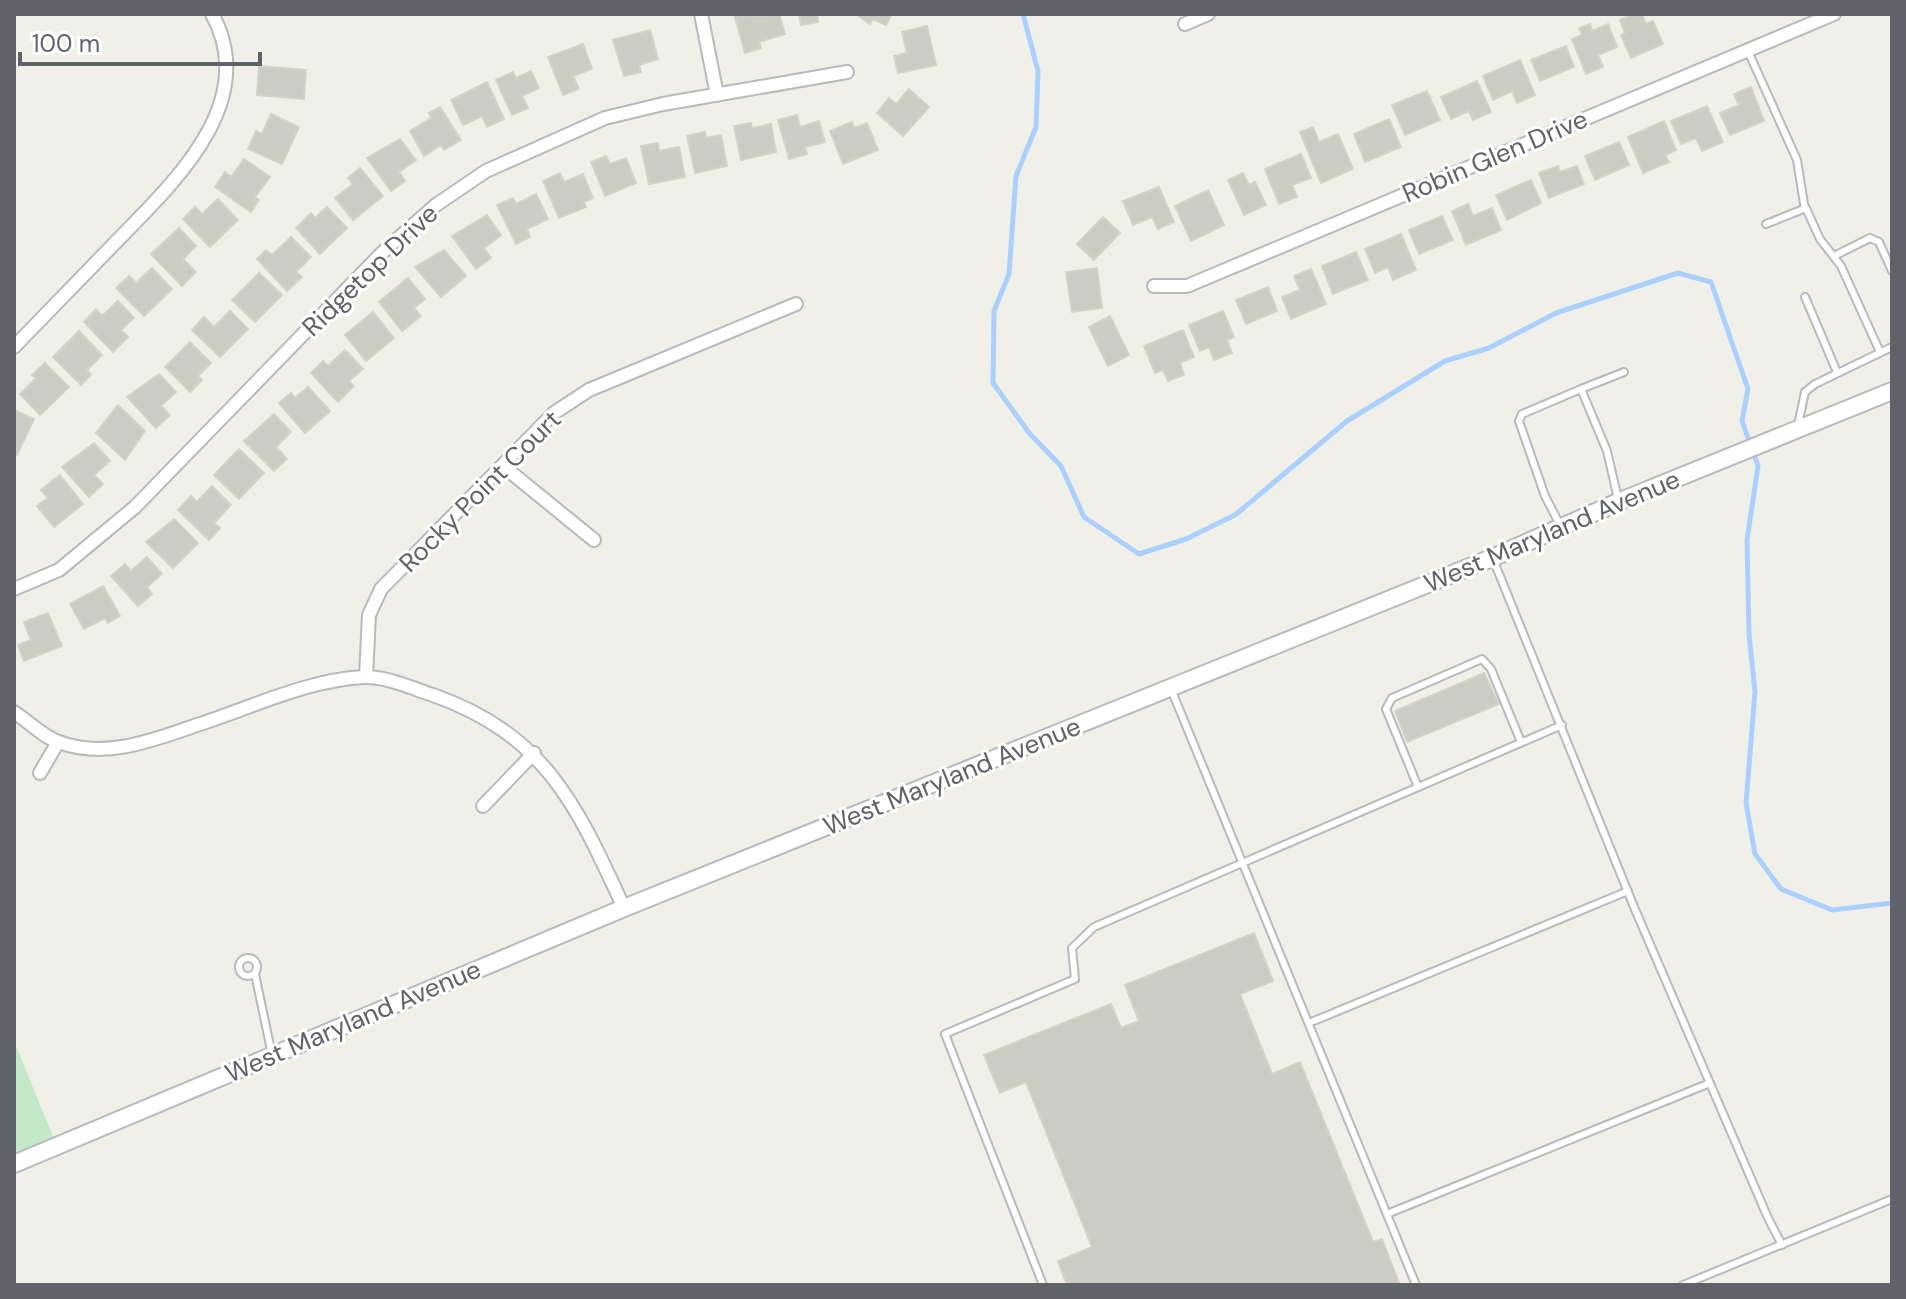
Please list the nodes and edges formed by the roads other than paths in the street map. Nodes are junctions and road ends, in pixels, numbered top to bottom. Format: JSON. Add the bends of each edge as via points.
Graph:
{"nodes":[{"id":1,"x":212,"y":14,"type":"edge"},
{"id":2,"x":701,"y":14,"type":"edge"},
{"id":3,"x":1208,"y":14,"type":"edge"},
{"id":4,"x":1834,"y":14,"type":"edge"},
{"id":5,"x":1185,"y":24,"type":"dead end"},
{"id":6,"x":1748,"y":50,"type":"junction"},
{"id":7,"x":847,"y":72,"type":"dead end"},
{"id":8,"x":717,"y":95,"type":"junction"},
{"id":9,"x":1806,"y":208,"type":"junction"},
{"id":10,"x":1766,"y":224,"type":"dead end"},
{"id":11,"x":1834,"y":256,"type":"junction"},
{"id":12,"x":1892,"y":271,"type":"edge"},
{"id":13,"x":1154,"y":286,"type":"dead end"},
{"id":14,"x":1805,"y":297,"type":"dead end"},
{"id":15,"x":796,"y":304,"type":"dead end"},
{"id":16,"x":14,"y":347,"type":"edge"},
{"id":17,"x":1892,"y":347,"type":"edge"},
{"id":18,"x":1880,"y":352,"type":"junction"},
{"id":19,"x":1624,"y":372,"type":"dead end"},
{"id":20,"x":1837,"y":372,"type":"junction"},
{"id":21,"x":1581,"y":389,"type":"junction"},
{"id":22,"x":1892,"y":391,"type":"edge"},
{"id":23,"x":1798,"y":429,"type":"junction"},
{"id":24,"x":503,"y":466,"type":"junction"},
{"id":25,"x":1618,"y":502,"type":"junction"},
{"id":26,"x":1561,"y":527,"type":"junction"},
{"id":27,"x":594,"y":540,"type":"dead end"},
{"id":28,"x":1492,"y":558,"type":"junction"},
{"id":29,"x":14,"y":589,"type":"edge"},
{"id":30,"x":366,"y":677,"type":"junction"},
{"id":31,"x":1171,"y":689,"type":"junction"},
{"id":32,"x":14,"y":712,"type":"edge"},
{"id":33,"x":1562,"y":725,"type":"junction"},
{"id":34,"x":58,"y":742,"type":"junction"},
{"id":35,"x":1521,"y":742,"type":"junction"},
{"id":36,"x":534,"y":753,"type":"junction"},
{"id":37,"x":40,"y":773,"type":"dead end"},
{"id":38,"x":1418,"y":787,"type":"junction"},
{"id":39,"x":483,"y":806,"type":"dead end"},
{"id":40,"x":1243,"y":863,"type":"junction"},
{"id":41,"x":1628,"y":891,"type":"junction"},
{"id":42,"x":624,"y":908,"type":"junction"},
{"id":43,"x":255,"y":974,"type":"dead end"},
{"id":44,"x":1309,"y":1023,"type":"junction"},
{"id":45,"x":272,"y":1055,"type":"junction"},
{"id":46,"x":1710,"y":1083,"type":"junction"},
{"id":47,"x":14,"y":1164,"type":"edge"},
{"id":48,"x":1892,"y":1199,"type":"edge"},
{"id":49,"x":1387,"y":1214,"type":"junction"},
{"id":50,"x":1782,"y":1245,"type":"junction"},
{"id":51,"x":1043,"y":1285,"type":"edge"},
{"id":52,"x":1416,"y":1285,"type":"edge"},
{"id":53,"x":1683,"y":1285,"type":"edge"}],
"edges":[{"from":1,"to":16,"type":"street","via":[[220,28],[227,71],[214,123],[187,169]]},
{"from":2,"to":8,"type":"street"},
{"from":3,"to":5,"type":"street"},
{"from":4,"to":6,"type":"street","name":"Robin Glen Drive"},
{"from":6,"to":9,"type":"lane","via":[[1797,160]]},
{"from":6,"to":13,"type":"street","name":"Robin Glen Drive","via":[[1187,286]]},
{"from":7,"to":8,"type":"street","name":"Ridgetop Drive"},
{"from":8,"to":29,"type":"street","name":"Ridgetop Drive","via":[[605,118],[486,171],[436,205],[385,250],[135,507],[59,570]]},
{"from":9,"to":10,"type":"lane"},
{"from":9,"to":11,"type":"lane"},
{"from":11,"to":12,"type":"lane","via":[[1870,238],[1879,242]]},
{"from":11,"to":18,"type":"lane"},
{"from":14,"to":20,"type":"lane"},
{"from":15,"to":24,"type":"street","name":"Rocky Point Court","via":[[589,390],[554,413]]},
{"from":17,"to":18,"type":"lane"},
{"from":18,"to":20,"type":"lane"},
{"from":19,"to":21,"type":"lane"},
{"from":20,"to":23,"type":"lane","via":[[1805,392]]},
{"from":21,"to":25,"type":"lane","via":[[1607,451]]},
{"from":21,"to":26,"type":"lane","via":[[1522,414],[1519,421]]},
{"from":22,"to":23,"type":"street","name":"West Maryland Avenue"},
{"from":23,"to":25,"type":"street","name":"West Maryland Avenue"},
{"from":24,"to":27,"type":"street"},
{"from":24,"to":30,"type":"street","name":"Rocky Point Court","via":[[381,589],[369,615]]},
{"from":25,"to":26,"type":"street","name":"West Maryland Avenue"},
{"from":26,"to":28,"type":"street","name":"West Maryland Avenue"},
{"from":28,"to":31,"type":"street","name":"West Maryland Avenue"},
{"from":28,"to":33,"type":"lane"},
{"from":30,"to":34,"type":"street","via":[[328,681],[110,750]]},
{"from":30,"to":36,"type":"street","via":[[463,706]]},
{"from":31,"to":40,"type":"lane"},
{"from":31,"to":42,"type":"street","name":"West Maryland Avenue"},
{"from":32,"to":34,"type":"street"},
{"from":33,"to":35,"type":"lane"},
{"from":33,"to":41,"type":"lane"},
{"from":34,"to":37,"type":"street"},
{"from":35,"to":38,"type":"lane"},
{"from":35,"to":38,"type":"lane","via":[[1482,659],[1392,698],[1386,709]]},
{"from":36,"to":39,"type":"street"},
{"from":36,"to":42,"type":"street","via":[[582,817]]},
{"from":38,"to":40,"type":"lane"},
{"from":40,"to":44,"type":"lane"},
{"from":40,"to":51,"type":"lane","via":[[1094,927],[1072,948],[1075,979],[945,1034]]},
{"from":41,"to":44,"type":"lane"},
{"from":41,"to":46,"type":"lane"},
{"from":42,"to":45,"type":"street","name":"West Maryland Avenue"},
{"from":43,"to":45,"type":"lane"},
{"from":44,"to":49,"type":"lane"},
{"from":45,"to":47,"type":"street","name":"West Maryland Avenue"},
{"from":46,"to":49,"type":"lane"},
{"from":46,"to":50,"type":"lane"},
{"from":48,"to":50,"type":"lane"},
{"from":49,"to":52,"type":"lane"},
{"from":50,"to":53,"type":"lane"}]}
